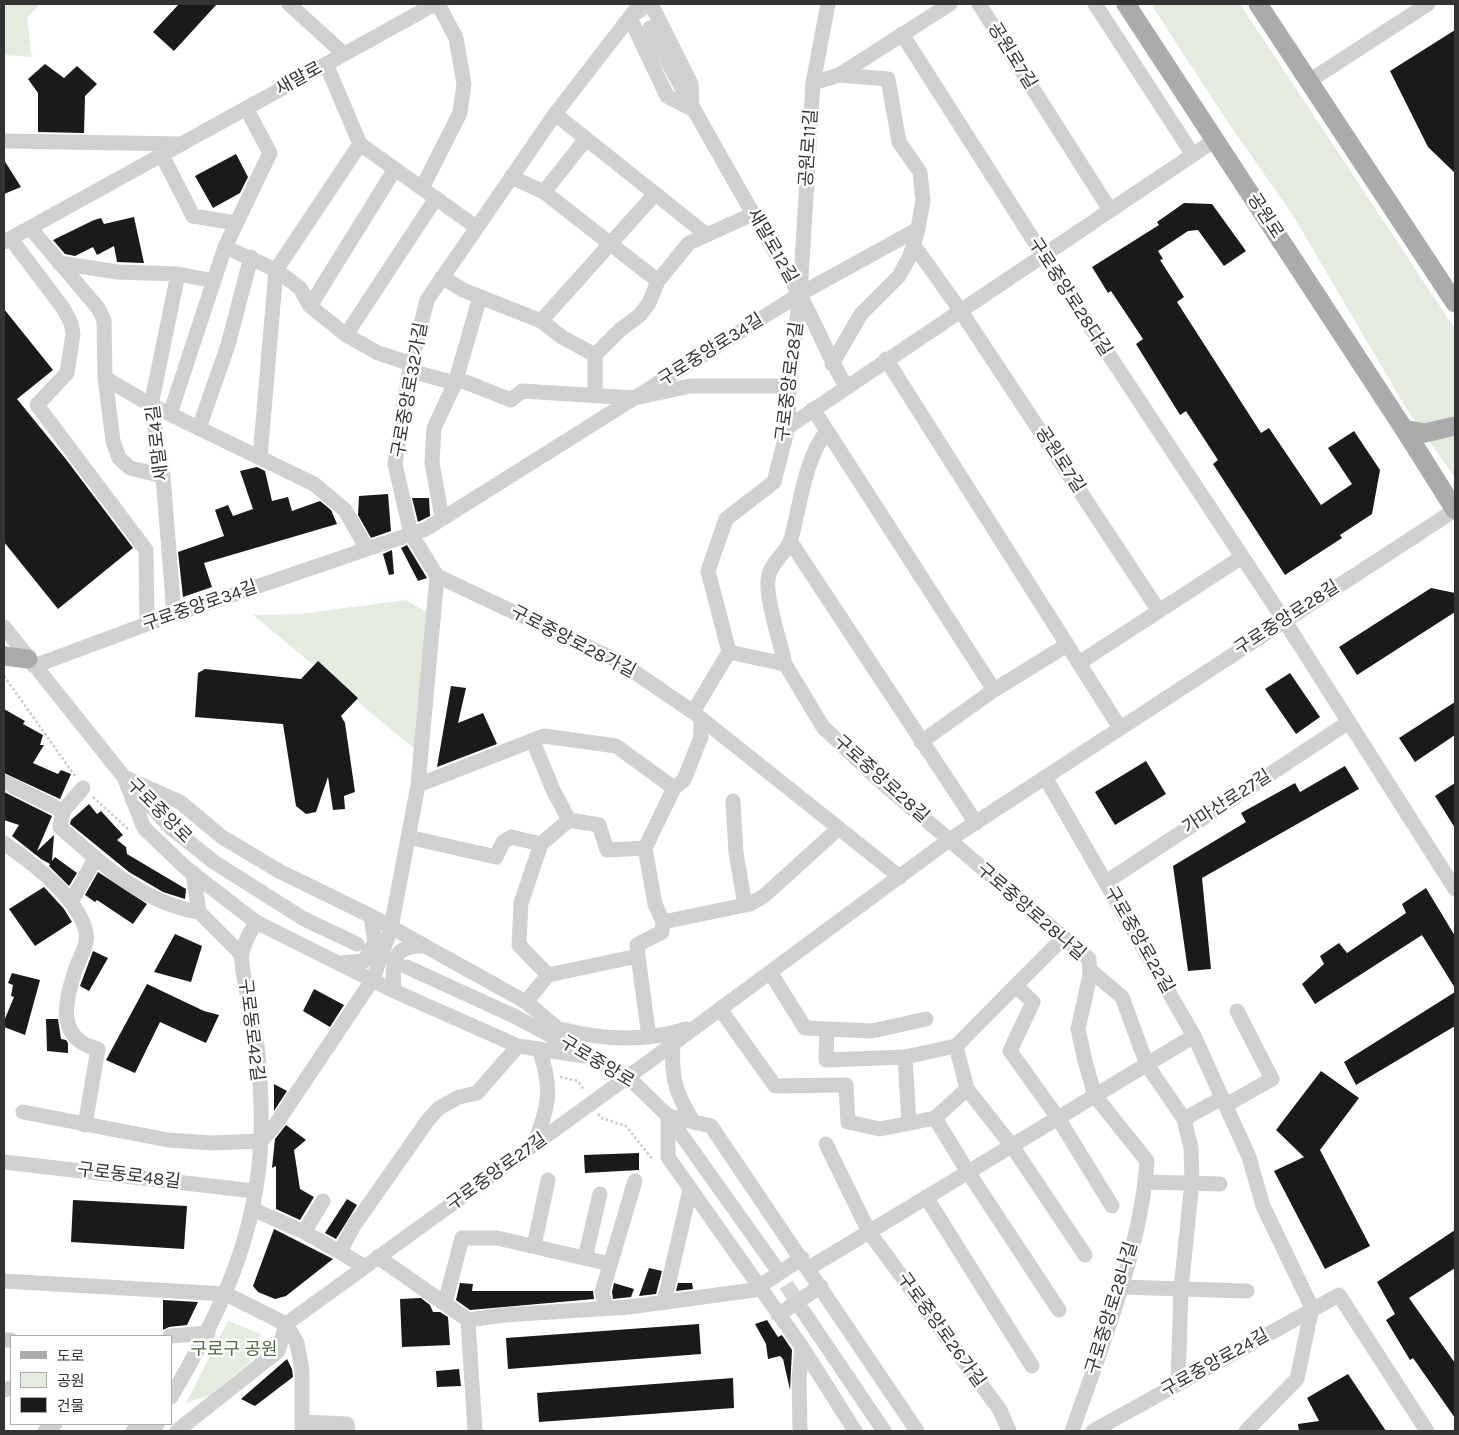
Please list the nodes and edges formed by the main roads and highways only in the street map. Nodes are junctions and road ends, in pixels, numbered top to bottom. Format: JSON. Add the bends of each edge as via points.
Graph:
{"nodes":[{"id":1,"x":1126,"y":4,"type":"edge"},
{"id":2,"x":1258,"y":4,"type":"edge"},
{"id":3,"x":1455,"y":303,"type":"edge"},
{"id":4,"x":1455,"y":426,"type":"edge"},
{"id":5,"x":1404,"y":429,"type":"junction"},
{"id":6,"x":1455,"y":510,"type":"edge"},
{"id":7,"x":4,"y":656,"type":"edge"},
{"id":8,"x":31,"y":663,"type":"road end"}],
"edges":[{"from":1,"to":5,"type":"main road","name":"공원로"},
{"from":2,"to":3,"type":"main road"},
{"from":4,"to":5,"type":"main road","via":[[1425,433]]},
{"from":5,"to":6,"type":"main road","name":"공원로"},
{"from":7,"to":8,"type":"main road"}]}
